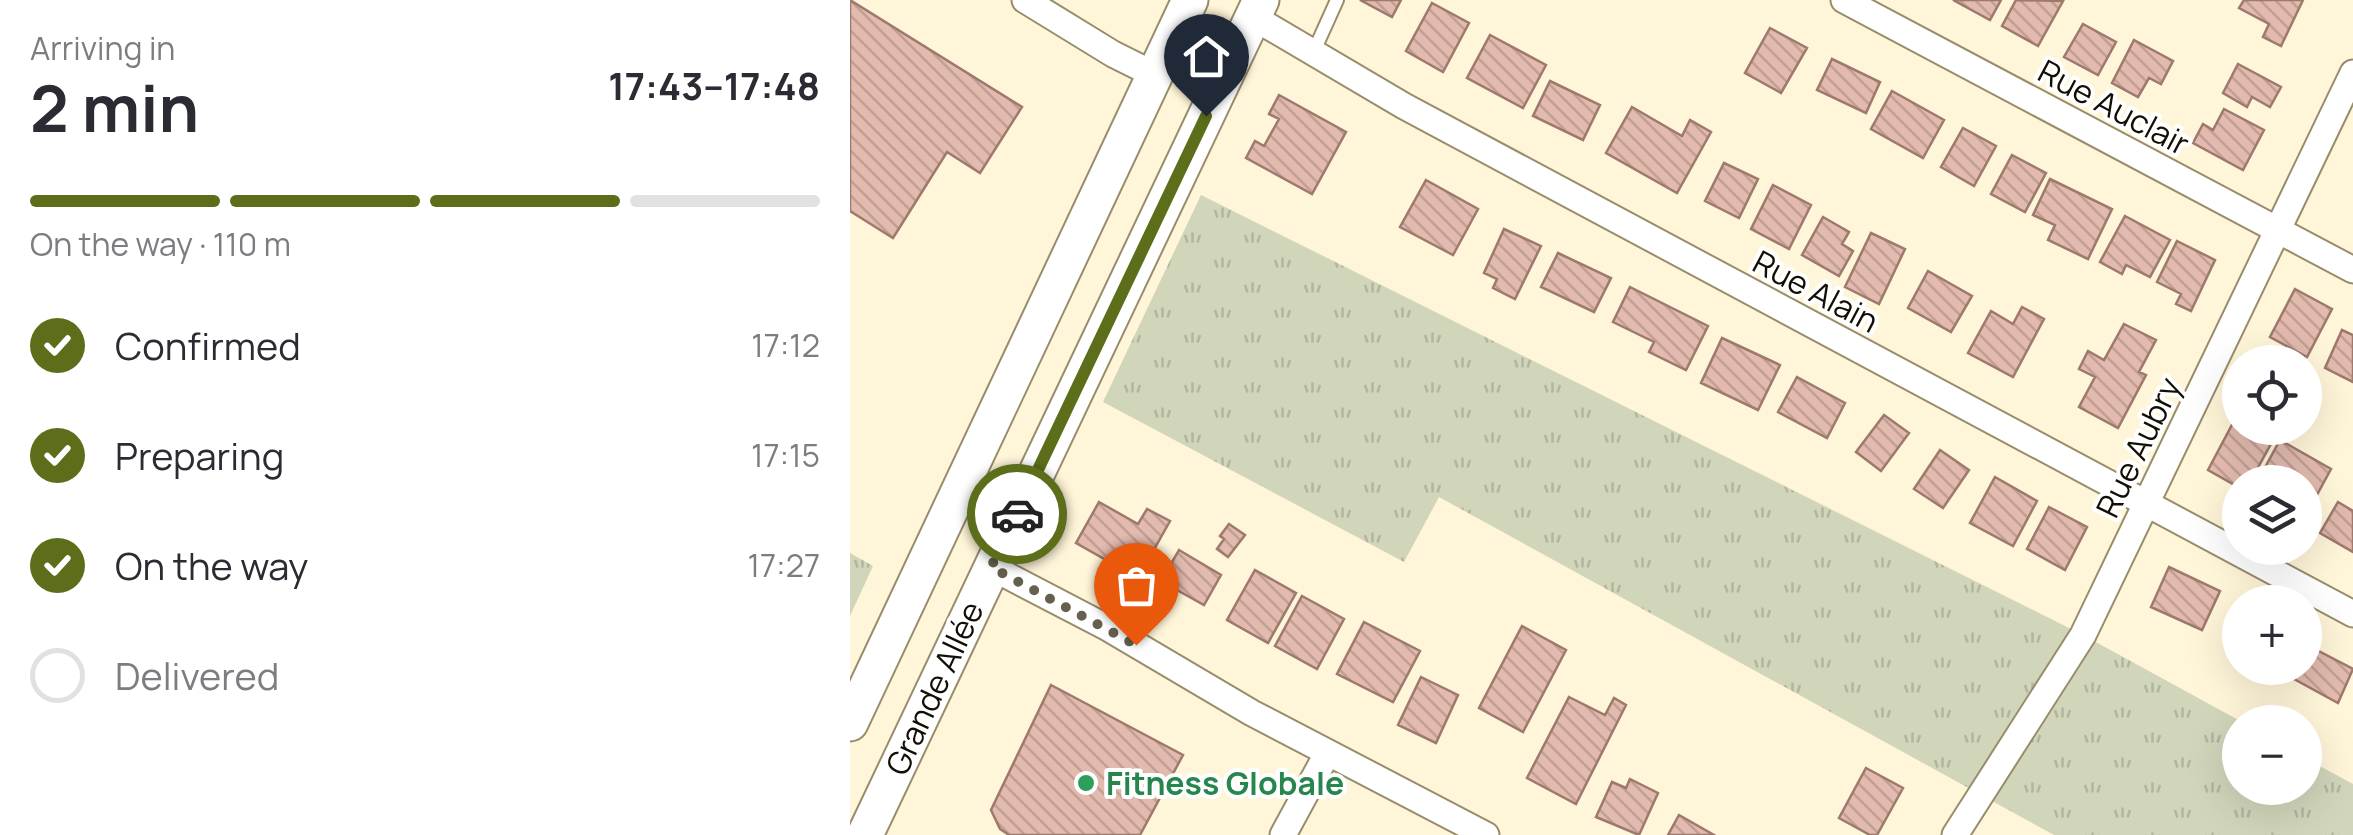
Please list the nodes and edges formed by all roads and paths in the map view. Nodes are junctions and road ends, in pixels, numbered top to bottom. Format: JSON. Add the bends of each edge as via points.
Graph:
{"nodes":[{"id":1,"x":1025,"y":0,"type":"edge"},
{"id":2,"x":1190,"y":0,"type":"edge"},
{"id":3,"x":1337,"y":0,"type":"edge"},
{"id":4,"x":1844,"y":0,"type":"edge"},
{"id":5,"x":1257,"y":9,"type":"edge"},
{"id":6,"x":1314,"y":51,"type":"junction"},
{"id":7,"x":2353,"y":73,"type":"edge"},
{"id":8,"x":1154,"y":75,"type":"junction"},
{"id":9,"x":2278,"y":231,"type":"junction"},
{"id":10,"x":2353,"y":270,"type":"edge"},
{"id":11,"x":2146,"y":506,"type":"junction"},
{"id":12,"x":991,"y":567,"type":"junction"},
{"id":13,"x":2353,"y":614,"type":"edge"},
{"id":14,"x":850,"y":722,"type":"edge"},
{"id":15,"x":1327,"y":754,"type":"junction"},
{"id":16,"x":864,"y":826,"type":"edge"},
{"id":17,"x":1283,"y":835,"type":"edge"},
{"id":18,"x":1486,"y":835,"type":"edge"},
{"id":19,"x":1955,"y":835,"type":"edge"}],
"edges":[{"from":1,"to":8,"type":"street"},
{"from":2,"to":8,"type":"main road","name":"Grande Allée"},
{"from":3,"to":6,"type":"lane"},
{"from":4,"to":9,"type":"street","name":"Rue Auclair"},
{"from":5,"to":6,"type":"street","name":"Rue Alain"},
{"from":5,"to":12,"type":"main road","name":"Grande Allée"},
{"from":6,"to":11,"type":"street","name":"Rue Alain","via":[[1404,106]]},
{"from":7,"to":9,"type":"street","name":"Rue Aubry"},
{"from":8,"to":14,"type":"main road","name":"Grande Allée"},
{"from":9,"to":10,"type":"street","name":"Rue Auclair"},
{"from":9,"to":11,"type":"street","name":"Rue Aubry"},
{"from":11,"to":13,"type":"street","name":"Rue Alain"},
{"from":11,"to":19,"type":"street","name":"Rue Aubry","via":[[2083,635]]},
{"from":12,"to":15,"type":"street"},
{"from":12,"to":16,"type":"main road","name":"Grande Allée"},
{"from":15,"to":17,"type":"street"},
{"from":15,"to":18,"type":"street"}]}
